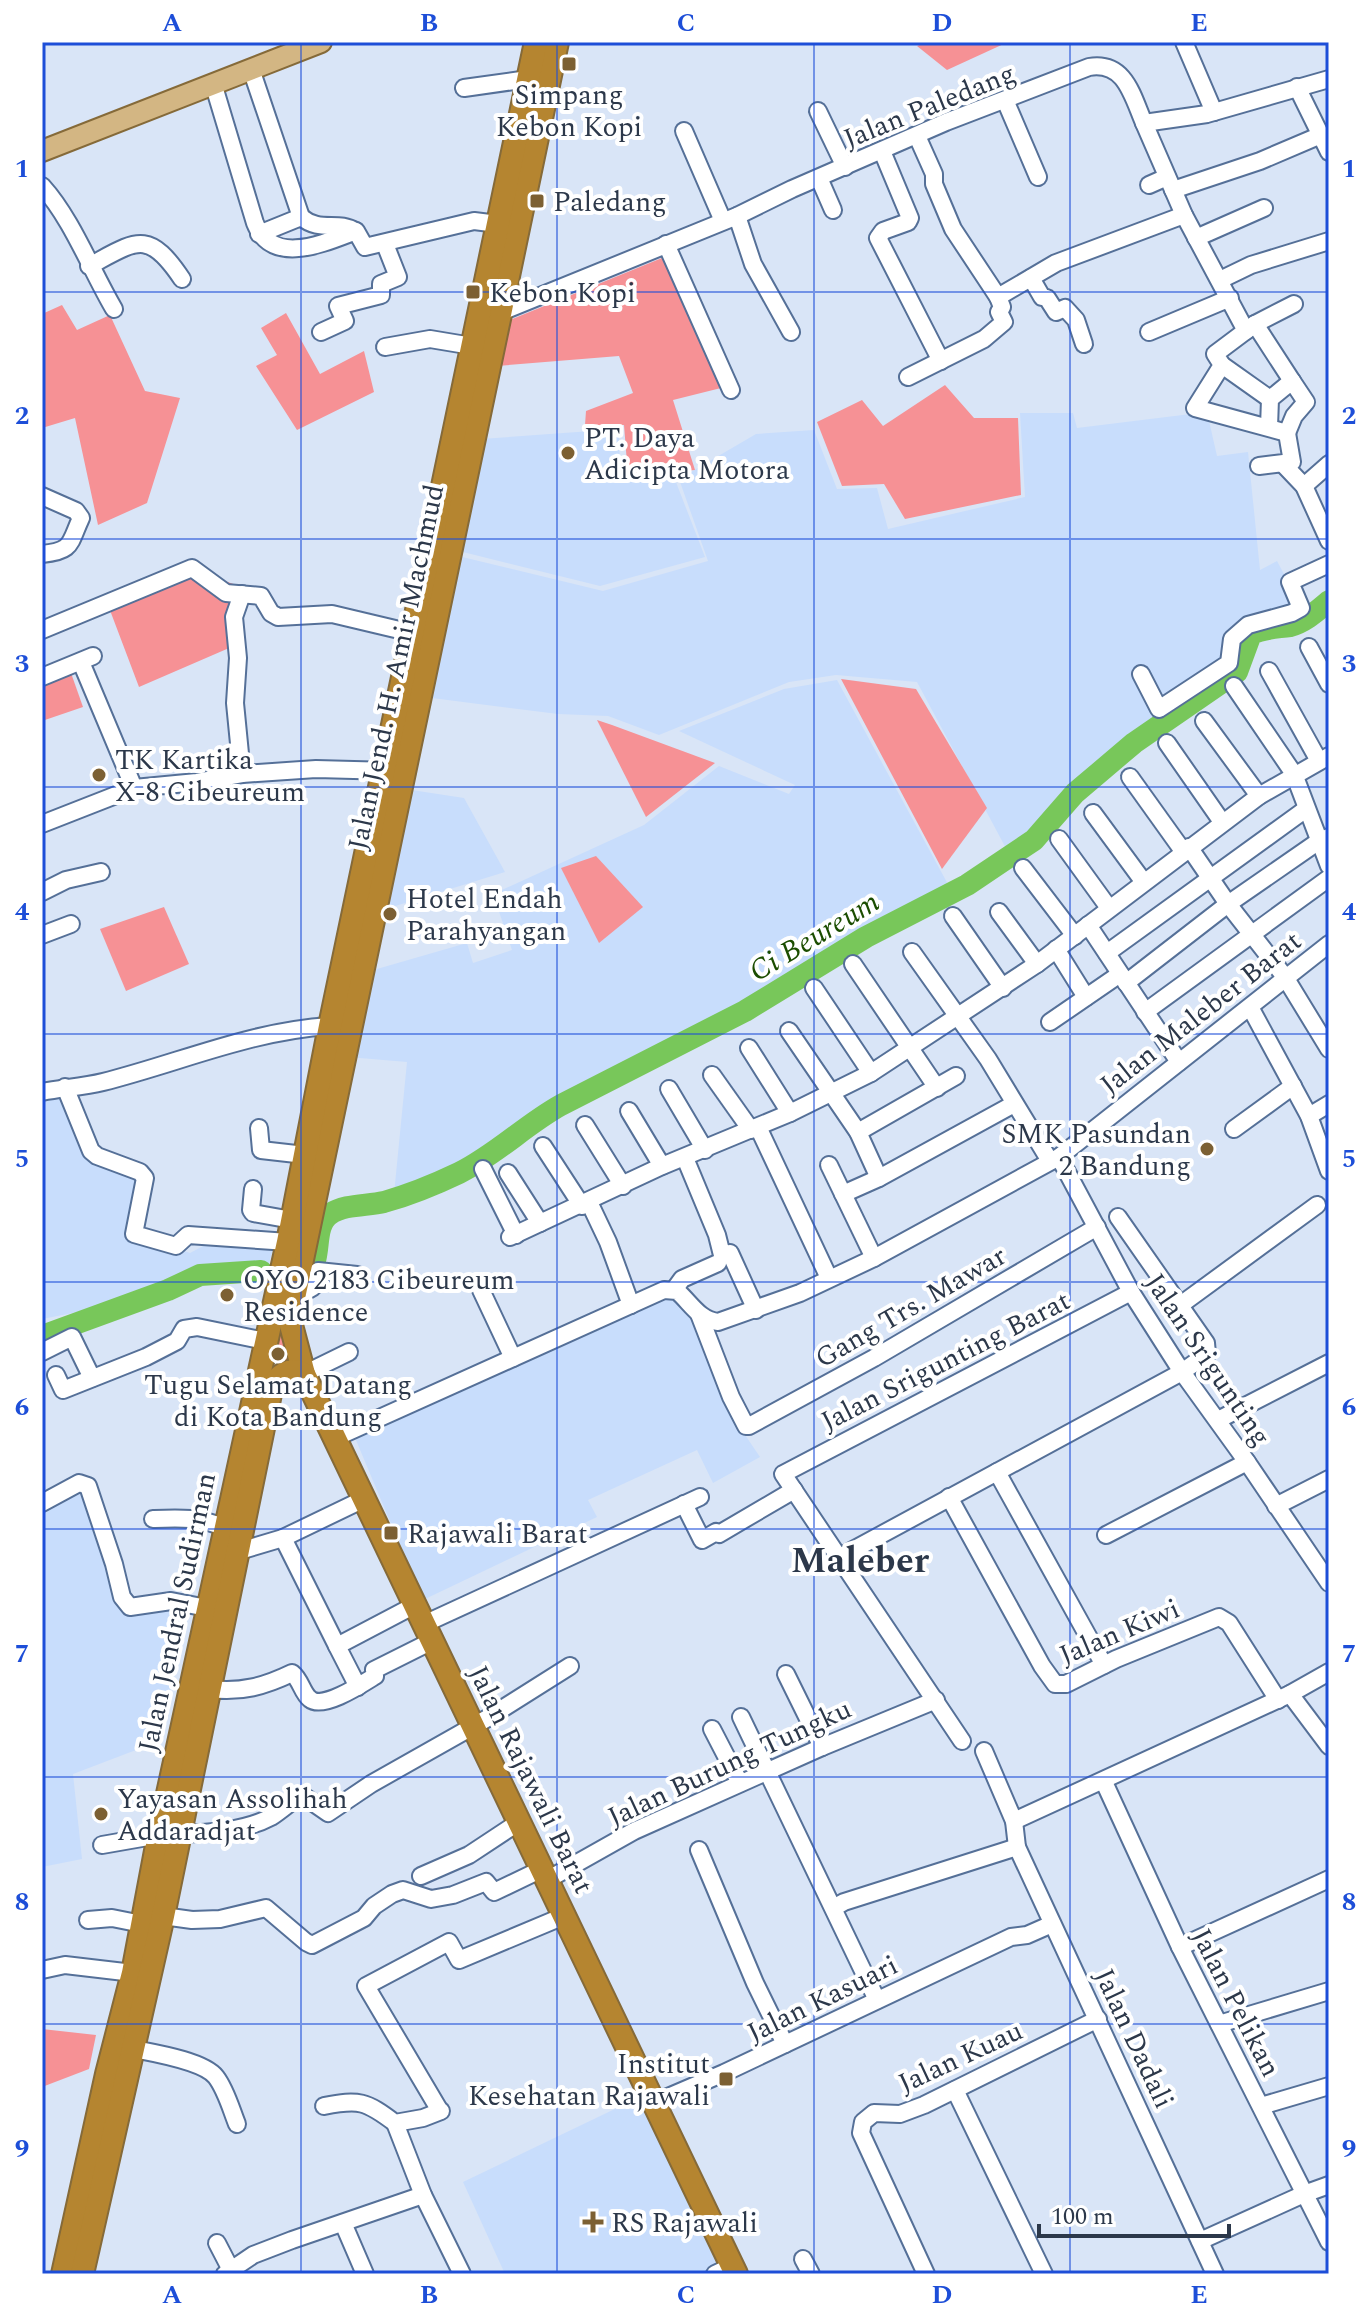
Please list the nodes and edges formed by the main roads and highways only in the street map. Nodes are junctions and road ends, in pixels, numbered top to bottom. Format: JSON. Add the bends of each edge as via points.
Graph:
{"nodes":[{"id":1,"x":319,"y":42,"type":"edge"},
{"id":2,"x":536,"y":42,"type":"edge"},
{"id":3,"x":557,"y":42,"type":"edge"},
{"id":4,"x":42,"y":151,"type":"edge"},
{"id":5,"x":393,"y":771,"type":"junction"},
{"id":6,"x":288,"y":1296,"type":"junction"},
{"id":7,"x":304,"y":1374,"type":"junction"},
{"id":8,"x":207,"y":1655,"type":"junction"},
{"id":9,"x":169,"y":1834,"type":"junction"},
{"id":10,"x":153,"y":1920,"type":"junction"},
{"id":11,"x":125,"y":2047,"type":"junction"},
{"id":12,"x":103,"y":2137,"type":"junction"},
{"id":13,"x":727,"y":2271,"type":"edge"},
{"id":14,"x":63,"y":2274,"type":"edge"},
{"id":15,"x":82,"y":2274,"type":"edge"}],
"edges":[{"from":1,"to":4,"type":"main road"},
{"from":2,"to":5,"type":"highway","name":"Jalan Jend. H. Amir Machmud","via":[[412,633]]},
{"from":3,"to":5,"type":"highway","name":"Jalan Jend. H. Amir Machmud","via":[[501,312]]},
{"from":5,"to":6,"type":"highway","name":"Jalan Jend. H. Amir Machmud"},
{"from":5,"to":6,"type":"highway","name":"Jalan Jend. H. Amir Machmud","via":[[330,1026],[288,1242]]},
{"from":6,"to":7,"type":"highway","name":"Jalan Rajawali Barat"},
{"from":6,"to":8,"type":"highway","name":"Jalan Jendral Sudirman","via":[[265,1341],[207,1608]]},
{"from":7,"to":8,"type":"highway","name":"Jalan Jendral Sudirman","via":[[283,1373],[271,1389],[236,1552]]},
{"from":7,"to":13,"type":"highway","name":"Jalan Rajawali Barat","via":[[654,2103]]},
{"from":8,"to":9,"type":"highway","name":"Jalan Jendral Sudirman"},
{"from":8,"to":9,"type":"highway","name":"Jalan Jendral Sudirman","via":[[210,1689]]},
{"from":9,"to":10,"type":"highway","name":"Jalan Jendral Sudirman"},
{"from":10,"to":11,"type":"highway","name":"Jalan Jendral Sudirman"},
{"from":10,"to":11,"type":"highway","name":"Jalan Jendral Sudirman","via":[[133,1973]]},
{"from":11,"to":12,"type":"highway","name":"Jalan Jendral Sudirman"},
{"from":12,"to":14,"type":"highway","name":"Jalan Jendral Sudirman"},
{"from":12,"to":15,"type":"highway","name":"Jalan Jendral Sudirman"}]}
